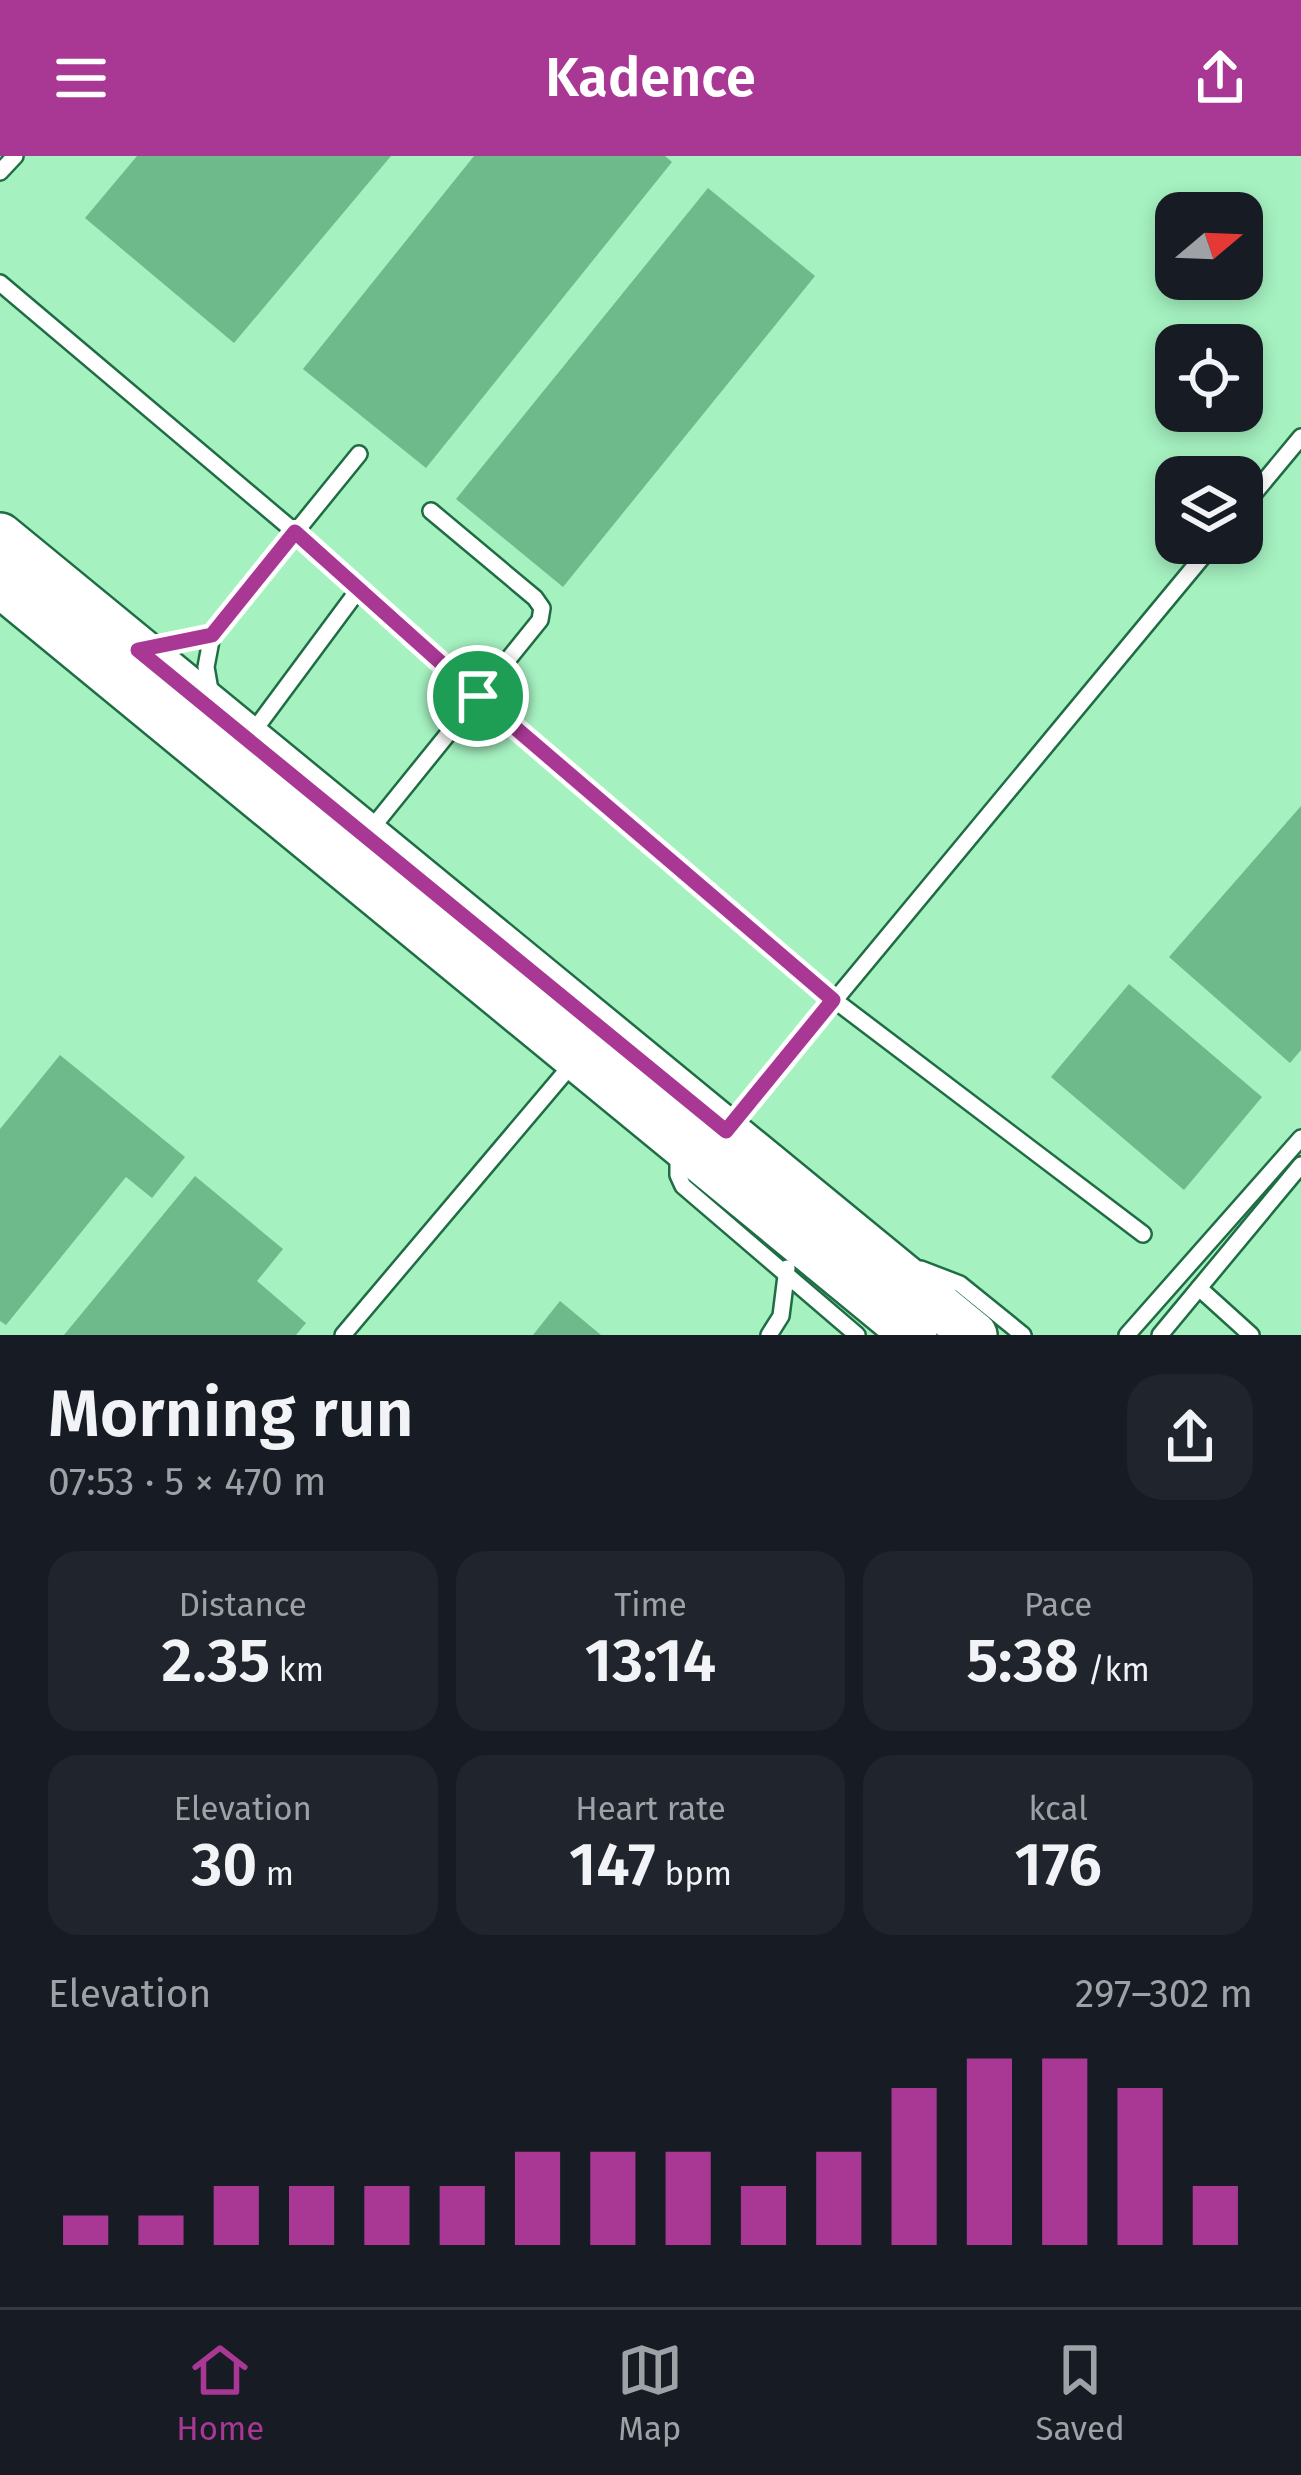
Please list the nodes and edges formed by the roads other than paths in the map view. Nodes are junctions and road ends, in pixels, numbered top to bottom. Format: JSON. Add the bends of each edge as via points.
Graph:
{"nodes":[{"id":1,"x":15,"y":156,"type":"edge"},
{"id":2,"x":0,"y":172,"type":"edge"},
{"id":3,"x":0,"y":283,"type":"edge"},
{"id":4,"x":1301,"y":437,"type":"edge"},
{"id":5,"x":359,"y":454,"type":"dead end"},
{"id":6,"x":1263,"y":483,"type":"edge"},
{"id":7,"x":431,"y":511,"type":"dead end"},
{"id":8,"x":295,"y":532,"type":"junction"},
{"id":9,"x":0,"y":536,"type":"edge"},
{"id":10,"x":1196,"y":564,"type":"edge"},
{"id":11,"x":0,"y":584,"type":"edge"},
{"id":12,"x":359,"y":590,"type":"junction"},
{"id":13,"x":212,"y":635,"type":"junction"},
{"id":14,"x":138,"y":650,"type":"junction"},
{"id":15,"x":478,"y":696,"type":"junction"},
{"id":16,"x":230,"y":725,"type":"junction"},
{"id":17,"x":365,"y":836,"type":"junction"},
{"id":18,"x":833,"y":1000,"type":"junction"},
{"id":19,"x":578,"y":1058,"type":"junction"},
{"id":20,"x":726,"y":1131,"type":"junction"},
{"id":21,"x":1301,"y":1138,"type":"edge"},
{"id":22,"x":678,"y":1141,"type":"junction"},
{"id":23,"x":1301,"y":1165,"type":"edge"},
{"id":24,"x":786,"y":1229,"type":"junction"},
{"id":25,"x":1142,"y":1234,"type":"dead end"},
{"id":26,"x":868,"y":1248,"type":"junction"},
{"id":27,"x":788,"y":1275,"type":"junction"},
{"id":28,"x":1199,"y":1288,"type":"junction"},
{"id":29,"x":872,"y":1331,"type":"edge"},
{"id":30,"x":343,"y":1335,"type":"edge"},
{"id":31,"x":769,"y":1335,"type":"edge"},
{"id":32,"x":974,"y":1335,"type":"edge"},
{"id":33,"x":1023,"y":1335,"type":"edge"},
{"id":34,"x":1127,"y":1335,"type":"edge"},
{"id":35,"x":1160,"y":1335,"type":"edge"},
{"id":36,"x":1251,"y":1335,"type":"edge"}],
"edges":[{"from":1,"to":2,"type":"lane"},
{"from":3,"to":8,"type":"lane"},
{"from":4,"to":6,"type":"lane"},
{"from":5,"to":8,"type":"lane"},
{"from":7,"to":15,"type":"lane","via":[[542,608]]},
{"from":8,"to":12,"type":"lane"},
{"from":8,"to":13,"type":"lane"},
{"from":9,"to":14,"type":"main road"},
{"from":10,"to":18,"type":"lane"},
{"from":11,"to":19,"type":"main road"},
{"from":12,"to":15,"type":"lane"},
{"from":12,"to":16,"type":"lane"},
{"from":13,"to":14,"type":"lane"},
{"from":13,"to":16,"type":"lane","via":[[206,667]]},
{"from":14,"to":16,"type":"main road"},
{"from":15,"to":17,"type":"lane"},
{"from":15,"to":18,"type":"lane"},
{"from":16,"to":17,"type":"main road"},
{"from":17,"to":20,"type":"main road"},
{"from":18,"to":20,"type":"lane"},
{"from":18,"to":25,"type":"lane"},
{"from":19,"to":22,"type":"main road"},
{"from":19,"to":30,"type":"lane"},
{"from":20,"to":26,"type":"main road"},
{"from":21,"to":34,"type":"lane"},
{"from":22,"to":24,"type":"main road"},
{"from":22,"to":27,"type":"lane","via":[[683,1186]]},
{"from":23,"to":28,"type":"lane"},
{"from":24,"to":27,"type":"lane"},
{"from":24,"to":29,"type":"main road"},
{"from":26,"to":32,"type":"main road"},
{"from":26,"to":33,"type":"lane","via":[[960,1284]]},
{"from":27,"to":29,"type":"lane"},
{"from":27,"to":31,"type":"lane"},
{"from":28,"to":35,"type":"lane"},
{"from":28,"to":36,"type":"lane"}]}
